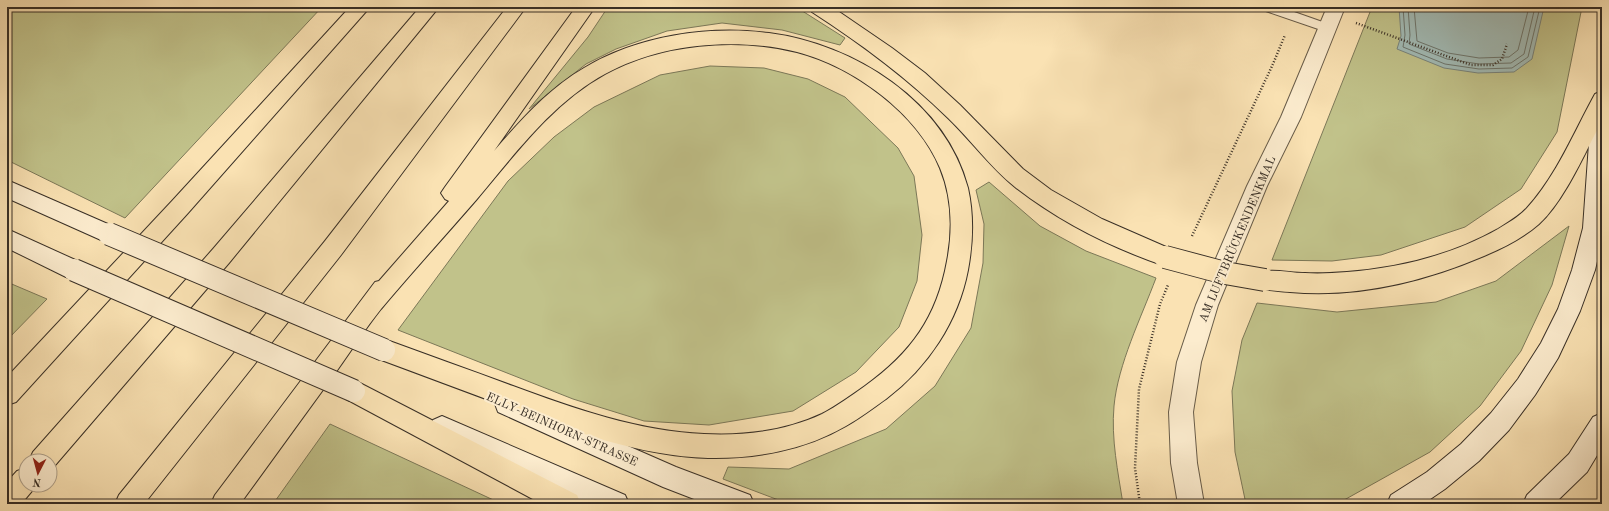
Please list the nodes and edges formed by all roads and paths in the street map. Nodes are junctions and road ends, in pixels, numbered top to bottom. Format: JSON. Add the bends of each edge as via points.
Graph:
{"nodes":[{"id":1,"x":361,"y":7,"type":"edge"},
{"id":2,"x":430,"y":7,"type":"edge"},
{"id":3,"x":517,"y":7,"type":"edge"},
{"id":4,"x":586,"y":7,"type":"edge"},
{"id":5,"x":818,"y":7,"type":"edge"},
{"id":6,"x":1267,"y":7,"type":"edge"},
{"id":7,"x":1332,"y":17,"type":"edge"},
{"id":8,"x":1507,"y":44,"type":"dead end"},
{"id":9,"x":1602,"y":100,"type":"edge"},
{"id":10,"x":7,"y":189,"type":"edge"},
{"id":11,"x":7,"y":238,"type":"edge"},
{"id":12,"x":375,"y":301,"type":"junction"},
{"id":13,"x":384,"y":350,"type":"junction"},
{"id":14,"x":354,"y":391,"type":"junction"},
{"id":15,"x":7,"y":394,"type":"edge"},
{"id":16,"x":1602,"y":425,"type":"edge"},
{"id":17,"x":49,"y":453,"type":"edge"},
{"id":18,"x":18,"y":489,"type":"edge"},
{"id":19,"x":7,"y":502,"type":"edge"},
{"id":20,"x":128,"y":504,"type":"edge"},
{"id":21,"x":224,"y":504,"type":"edge"},
{"id":22,"x":568,"y":504,"type":"edge"},
{"id":23,"x":616,"y":504,"type":"edge"},
{"id":24,"x":741,"y":504,"type":"edge"},
{"id":25,"x":1191,"y":504,"type":"edge"},
{"id":26,"x":1400,"y":504,"type":"edge"},
{"id":27,"x":1536,"y":504,"type":"edge"}],
"edges":[{"from":1,"to":15,"type":"highway"},
{"from":2,"to":17,"type":"highway","via":[[221,256]]},
{"from":3,"to":20,"type":"highway","via":[[333,248]]},
{"from":4,"to":12,"type":"highway"},
{"from":5,"to":9,"type":"highway","bridge":true,"via":[[862,35],[915,78],[947,105],[1027,185],[1064,210],[1116,237],[1165,257],[1225,274],[1264,280],[1318,284],[1362,282],[1411,273],[1456,259],[1498,240],[1534,216],[1562,174]]},
{"from":6,"to":7,"type":"lane"},
{"from":7,"to":8,"type":"path","via":[[1471,65],[1493,65],[1502,59]]},
{"from":7,"to":25,"type":"street","name":"AM LUFTBRÜCKENDENKMAL","via":[[1291,117],[1257,186],[1207,305],[1189,362],[1181,412],[1184,463]]},
{"from":9,"to":26,"type":"street","via":[[1594,227],[1578,289],[1550,350],[1508,413],[1474,450],[1441,478]]},
{"from":10,"to":13,"type":"street","name":"ELLY-BEINHORN-STRASSE","bridge":true},
{"from":11,"to":14,"type":"street","bridge":true,"via":[[74,270]]},
{"from":12,"to":13,"type":"highway","via":[[532,120],[551,102],[584,78],[615,61],[649,49],[702,38],[747,37],[801,45],[839,60],[871,77],[894,93],[928,130],[951,168],[960,199],[962,231],[952,292],[923,348],[900,375],[826,424],[797,436],[738,446],[704,446],[648,439],[564,416]]},
{"from":12,"to":21,"type":"highway"},
{"from":13,"to":24,"type":"street","name":"ELLY-BEINHORN-STRASSE","via":[[672,478]]},
{"from":14,"to":22,"type":"highway"},
{"from":14,"to":23,"type":"street"},
{"from":16,"to":27,"type":"street","via":[[1578,463]]},
{"from":18,"to":19,"type":"highway"}]}
